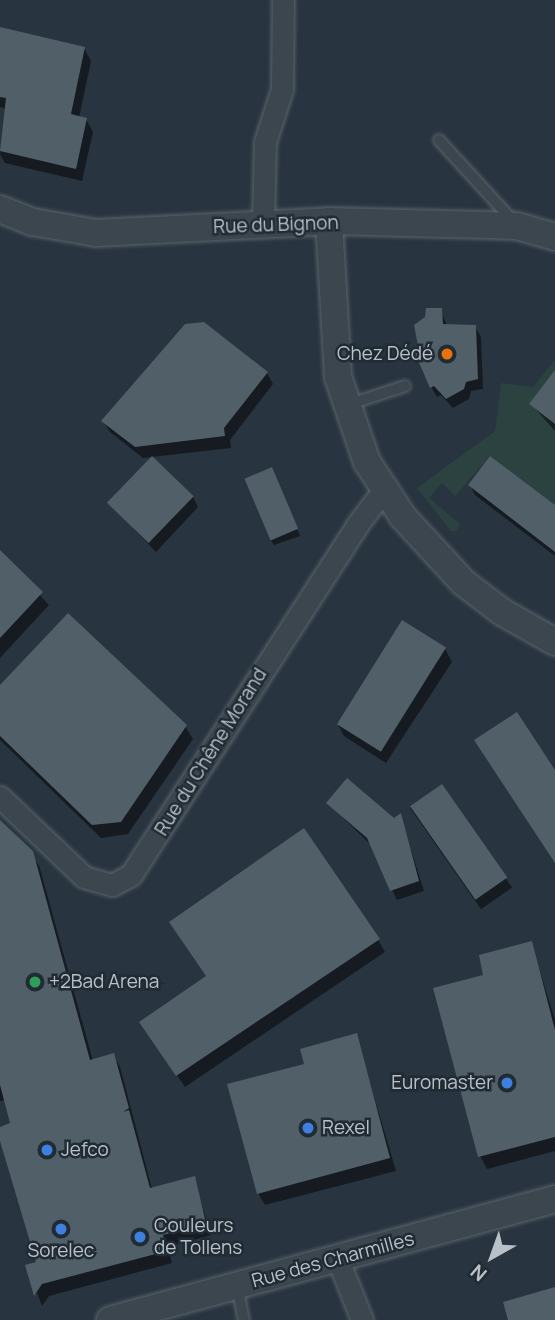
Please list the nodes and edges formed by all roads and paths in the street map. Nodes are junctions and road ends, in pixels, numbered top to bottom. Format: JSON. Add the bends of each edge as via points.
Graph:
{"nodes":[{"id":1,"x":283,"y":0,"type":"edge"},
{"id":2,"x":439,"y":140,"type":"dead end"},
{"id":3,"x":0,"y":209,"type":"edge"},
{"id":4,"x":330,"y":222,"type":"junction"},
{"id":5,"x":263,"y":225,"type":"junction"},
{"id":6,"x":517,"y":226,"type":"junction"},
{"id":7,"x":555,"y":237,"type":"edge"},
{"id":8,"x":405,"y":386,"type":"dead end"},
{"id":9,"x":344,"y":406,"type":"junction"},
{"id":10,"x":383,"y":491,"type":"junction"},
{"id":11,"x":555,"y":642,"type":"edge"},
{"id":12,"x":0,"y":797,"type":"edge"},
{"id":13,"x":555,"y":1199,"type":"edge"},
{"id":14,"x":337,"y":1257,"type":"junction"},
{"id":15,"x":237,"y":1285,"type":"junction"},
{"id":16,"x":115,"y":1319,"type":"edge"},
{"id":17,"x":244,"y":1320,"type":"edge"},
{"id":18,"x":362,"y":1320,"type":"edge"}],
"edges":[{"from":1,"to":5,"type":"street","via":[[282,89],[265,142]]},
{"from":2,"to":6,"type":"lane"},
{"from":3,"to":5,"type":"street","name":"Rue du Bignon","via":[[33,222],[96,233]]},
{"from":4,"to":5,"type":"street","name":"Rue du Bignon"},
{"from":4,"to":6,"type":"street","name":"Rue du Bignon"},
{"from":4,"to":9,"type":"street","via":[[335,343]]},
{"from":6,"to":7,"type":"street","name":"Rue du Bignon"},
{"from":8,"to":9,"type":"lane"},
{"from":9,"to":10,"type":"street"},
{"from":10,"to":11,"type":"street","via":[[464,583]]},
{"from":10,"to":12,"type":"street","name":"Rue du Chêne Morand","via":[[131,875],[112,885],[84,877]]},
{"from":13,"to":14,"type":"street","name":"Rue des Charmilles"},
{"from":14,"to":15,"type":"street","name":"Rue des Charmilles"},
{"from":14,"to":18,"type":"street"},
{"from":15,"to":16,"type":"street","name":"Rue des Charmilles"},
{"from":15,"to":17,"type":"lane"}]}
